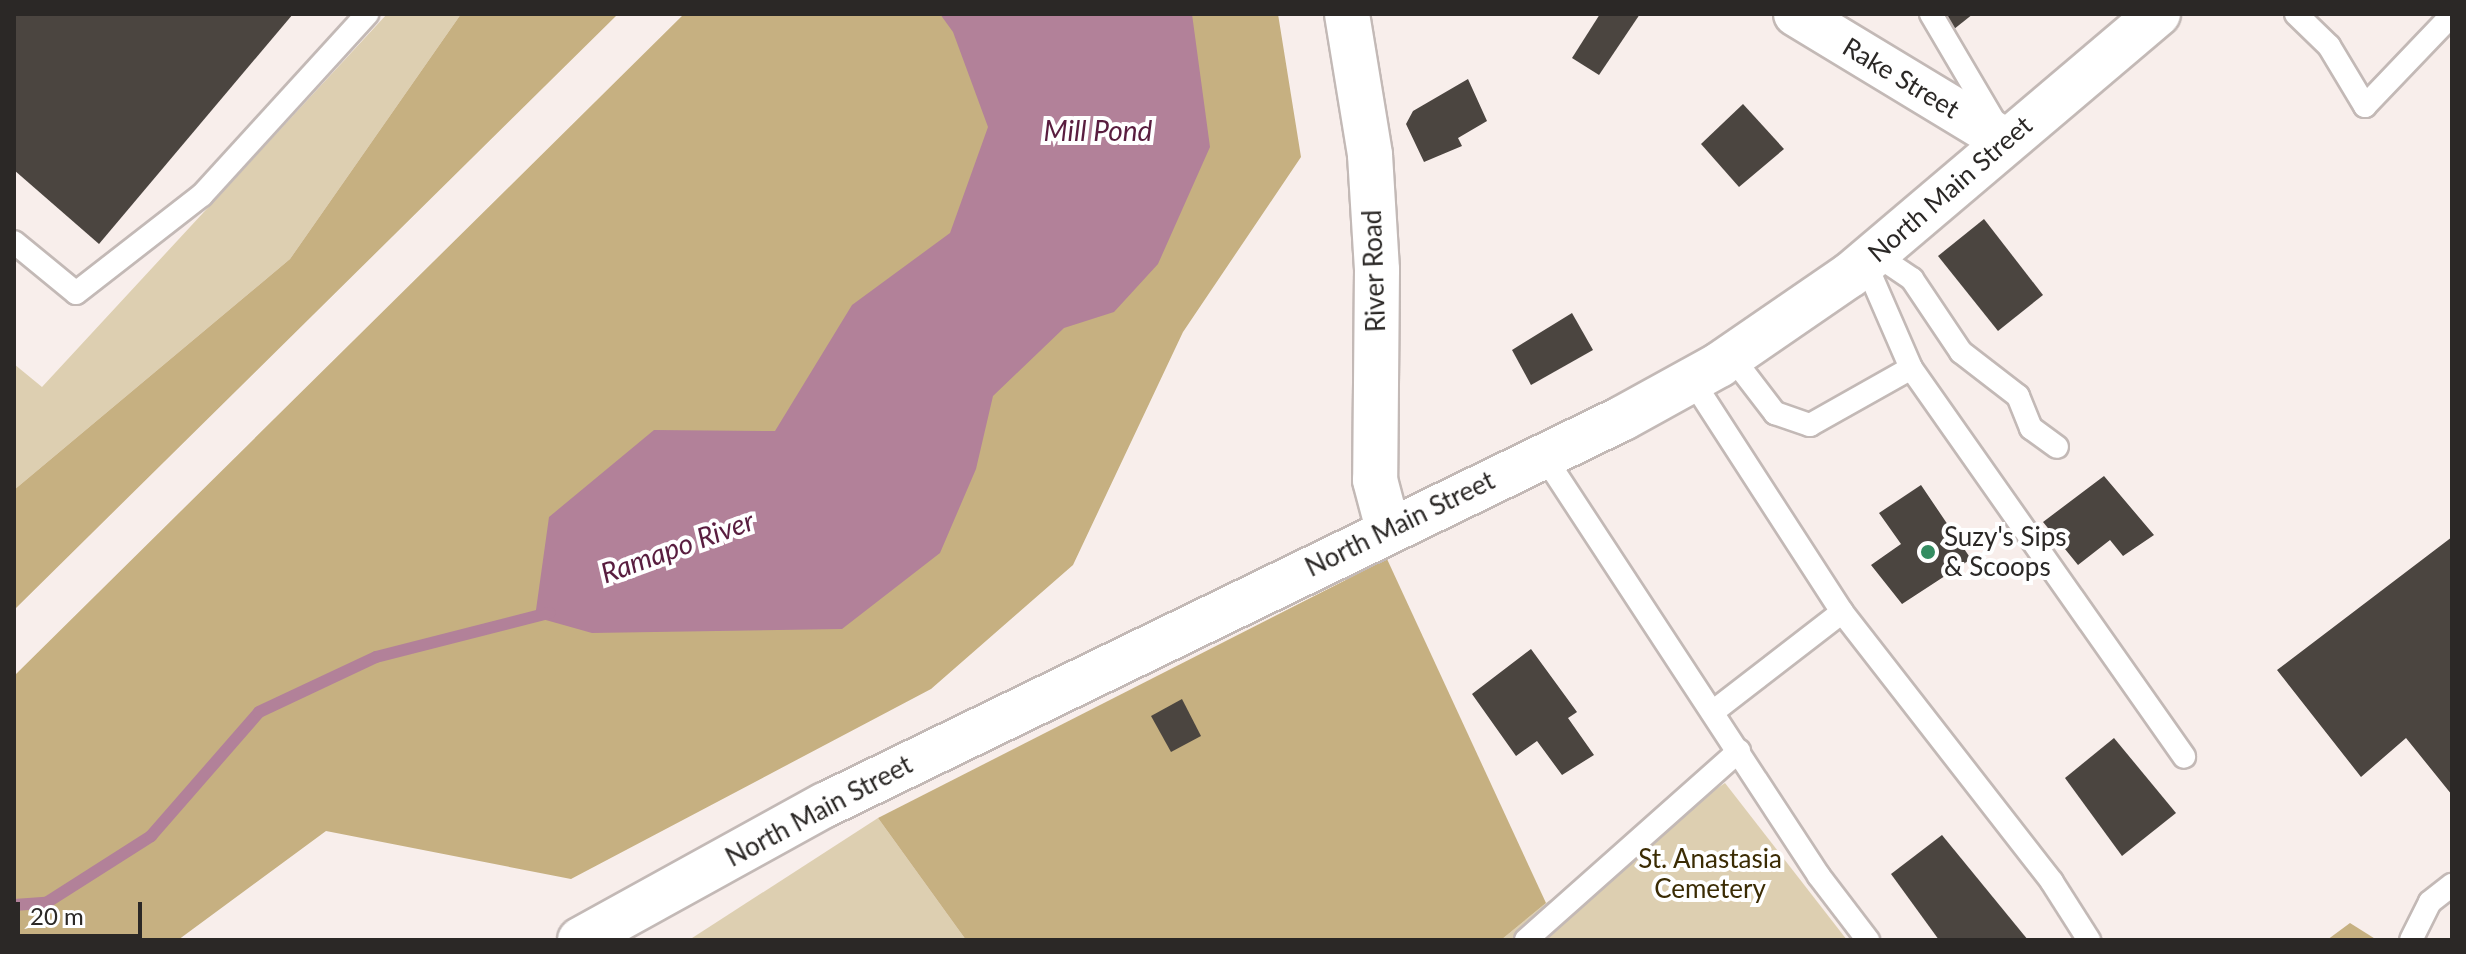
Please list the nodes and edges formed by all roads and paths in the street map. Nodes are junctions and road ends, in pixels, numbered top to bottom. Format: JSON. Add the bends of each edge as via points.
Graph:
{"nodes":[{"id":1,"x":367,"y":14,"type":"edge"},
{"id":2,"x":1347,"y":14,"type":"edge"},
{"id":3,"x":1796,"y":14,"type":"edge"},
{"id":4,"x":1931,"y":14,"type":"edge"},
{"id":5,"x":2158,"y":14,"type":"edge"},
{"id":6,"x":2296,"y":14,"type":"edge"},
{"id":7,"x":2452,"y":15,"type":"edge"},
{"id":8,"x":2006,"y":141,"type":"junction"},
{"id":9,"x":14,"y":242,"type":"edge"},
{"id":10,"x":1870,"y":258,"type":"junction"},
{"id":11,"x":1732,"y":357,"type":"junction"},
{"id":12,"x":1911,"y":368,"type":"junction"},
{"id":13,"x":1692,"y":380,"type":"junction"},
{"id":14,"x":2057,"y":447,"type":"dead end"},
{"id":15,"x":1544,"y":456,"type":"junction"},
{"id":16,"x":1388,"y":529,"type":"junction"},
{"id":17,"x":1842,"y":612,"type":"junction"},
{"id":18,"x":1714,"y":711,"type":"junction"},
{"id":19,"x":1739,"y":751,"type":"junction"},
{"id":20,"x":2184,"y":757,"type":"dead end"},
{"id":21,"x":2452,"y":885,"type":"edge"},
{"id":22,"x":580,"y":940,"type":"edge"},
{"id":23,"x":1526,"y":940,"type":"edge"},
{"id":24,"x":1868,"y":940,"type":"edge"},
{"id":25,"x":2089,"y":940,"type":"edge"},
{"id":26,"x":2411,"y":940,"type":"edge"}],
"edges":[{"from":1,"to":9,"type":"lane","via":[[202,195],[76,293]]},
{"from":2,"to":16,"type":"street","name":"River Road","via":[[1370,155],[1377,270],[1375,480]]},
{"from":3,"to":8,"type":"street","name":"Rake Street"},
{"from":4,"to":8,"type":"lane"},
{"from":5,"to":8,"type":"street","name":"North Main Street"},
{"from":6,"to":7,"type":"lane","via":[[2329,46],[2365,106]]},
{"from":8,"to":10,"type":"street","name":"North Main Street"},
{"from":10,"to":11,"type":"street","name":"North Main Street"},
{"from":10,"to":12,"type":"lane"},
{"from":10,"to":14,"type":"lane","via":[[1912,279],[1961,352],[2018,396],[2031,428]]},
{"from":11,"to":12,"type":"lane","via":[[1775,413],[1810,425]]},
{"from":11,"to":13,"type":"street","name":"North Main Street"},
{"from":12,"to":20,"type":"lane"},
{"from":13,"to":15,"type":"street","name":"North Main Street"},
{"from":13,"to":17,"type":"lane"},
{"from":15,"to":16,"type":"street","name":"North Main Street"},
{"from":15,"to":18,"type":"lane"},
{"from":16,"to":22,"type":"street","name":"North Main Street","via":[[825,805]]},
{"from":17,"to":18,"type":"lane"},
{"from":17,"to":25,"type":"lane","via":[[2052,882]]},
{"from":18,"to":19,"type":"lane"},
{"from":19,"to":23,"type":"lane"},
{"from":19,"to":24,"type":"lane","via":[[1819,876]]},
{"from":21,"to":26,"type":"lane","via":[[2430,902]]}]}
